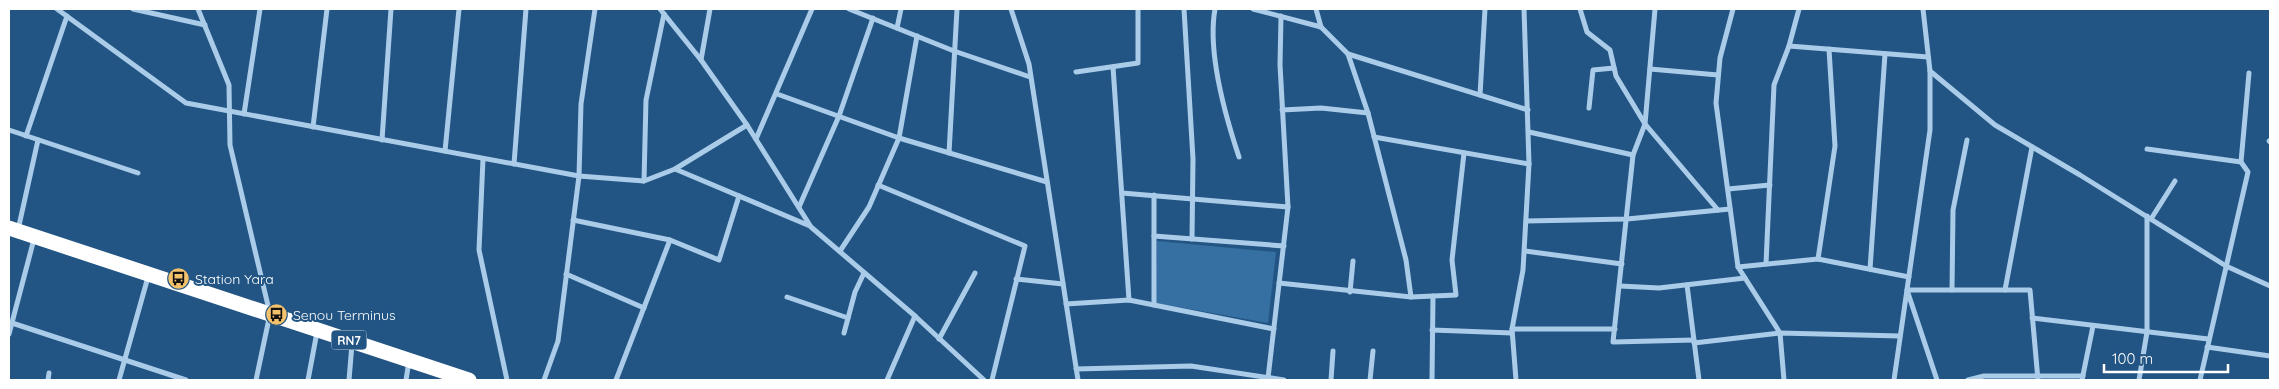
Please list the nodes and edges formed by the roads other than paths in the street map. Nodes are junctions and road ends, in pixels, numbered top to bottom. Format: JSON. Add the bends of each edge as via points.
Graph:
{"nodes":[{"id":1,"x":57,"y":9,"type":"edge"},
{"id":2,"x":133,"y":9,"type":"edge"},
{"id":3,"x":198,"y":9,"type":"edge"},
{"id":4,"x":260,"y":9,"type":"edge"},
{"id":5,"x":328,"y":9,"type":"edge"},
{"id":6,"x":391,"y":9,"type":"edge"},
{"id":7,"x":459,"y":9,"type":"edge"},
{"id":8,"x":526,"y":9,"type":"edge"},
{"id":9,"x":595,"y":9,"type":"edge"},
{"id":10,"x":660,"y":9,"type":"edge"},
{"id":11,"x":710,"y":9,"type":"edge"},
{"id":12,"x":812,"y":9,"type":"edge"},
{"id":13,"x":849,"y":9,"type":"edge"},
{"id":14,"x":901,"y":9,"type":"edge"},
{"id":15,"x":957,"y":9,"type":"edge"},
{"id":16,"x":1012,"y":9,"type":"edge"},
{"id":17,"x":1138,"y":9,"type":"edge"},
{"id":18,"x":1184,"y":9,"type":"edge"},
{"id":19,"x":1215,"y":9,"type":"edge"},
{"id":20,"x":1253,"y":9,"type":"edge"},
{"id":21,"x":1316,"y":9,"type":"edge"},
{"id":22,"x":1485,"y":9,"type":"edge"},
{"id":23,"x":1524,"y":9,"type":"edge"},
{"id":24,"x":1580,"y":9,"type":"edge"},
{"id":25,"x":1654,"y":9,"type":"edge"},
{"id":26,"x":1733,"y":9,"type":"edge"},
{"id":27,"x":1799,"y":9,"type":"edge"},
{"id":28,"x":1923,"y":9,"type":"edge"},
{"id":29,"x":664,"y":14,"type":"junction"},
{"id":30,"x":67,"y":16,"type":"junction"},
{"id":31,"x":1281,"y":16,"type":"junction"},
{"id":32,"x":872,"y":18,"type":"junction"},
{"id":33,"x":205,"y":25,"type":"junction"},
{"id":34,"x":1321,"y":27,"type":"junction"},
{"id":35,"x":897,"y":28,"type":"junction"},
{"id":36,"x":918,"y":36,"type":"junction"},
{"id":37,"x":1789,"y":46,"type":"junction"},
{"id":38,"x":1829,"y":49,"type":"junction"},
{"id":39,"x":954,"y":51,"type":"junction"},
{"id":40,"x":1348,"y":54,"type":"junction"},
{"id":41,"x":1885,"y":54,"type":"junction"},
{"id":42,"x":1928,"y":57,"type":"junction"},
{"id":43,"x":701,"y":60,"type":"junction"},
{"id":44,"x":1113,"y":67,"type":"junction"},
{"id":45,"x":1614,"y":68,"type":"junction"},
{"id":46,"x":1650,"y":69,"type":"junction"},
{"id":47,"x":1930,"y":71,"type":"junction"},
{"id":48,"x":1076,"y":72,"type":"dead end"},
{"id":49,"x":2249,"y":73,"type":"dead end"},
{"id":50,"x":1718,"y":75,"type":"junction"},
{"id":51,"x":1030,"y":76,"type":"junction"},
{"id":52,"x":776,"y":94,"type":"junction"},
{"id":53,"x":1480,"y":95,"type":"junction"},
{"id":54,"x":1589,"y":108,"type":"dead end"},
{"id":55,"x":1282,"y":110,"type":"junction"},
{"id":56,"x":1528,"y":110,"type":"junction"},
{"id":57,"x":231,"y":112,"type":"junction"},
{"id":58,"x":1368,"y":113,"type":"junction"},
{"id":59,"x":244,"y":114,"type":"junction"},
{"id":60,"x":838,"y":116,"type":"junction"},
{"id":61,"x":1646,"y":124,"type":"junction"},
{"id":62,"x":747,"y":125,"type":"junction"},
{"id":63,"x":313,"y":127,"type":"junction"},
{"id":64,"x":9,"y":130,"type":"edge"},
{"id":65,"x":1529,"y":132,"type":"junction"},
{"id":66,"x":26,"y":136,"type":"junction"},
{"id":67,"x":1374,"y":137,"type":"junction"},
{"id":68,"x":898,"y":138,"type":"junction"},
{"id":69,"x":756,"y":139,"type":"junction"},
{"id":70,"x":38,"y":140,"type":"junction"},
{"id":71,"x":382,"y":140,"type":"junction"},
{"id":72,"x":1967,"y":140,"type":"dead end"},
{"id":73,"x":2032,"y":147,"type":"junction"},
{"id":74,"x":2147,"y":149,"type":"dead end"},
{"id":75,"x":445,"y":151,"type":"junction"},
{"id":76,"x":1464,"y":152,"type":"junction"},
{"id":77,"x":949,"y":153,"type":"junction"},
{"id":78,"x":1633,"y":155,"type":"junction"},
{"id":79,"x":483,"y":158,"type":"junction"},
{"id":80,"x":1239,"y":158,"type":"dead end"},
{"id":81,"x":2241,"y":162,"type":"junction"},
{"id":82,"x":514,"y":164,"type":"junction"},
{"id":83,"x":1529,"y":164,"type":"junction"},
{"id":84,"x":675,"y":169,"type":"junction"},
{"id":85,"x":138,"y":173,"type":"dead end"},
{"id":86,"x":578,"y":176,"type":"junction"},
{"id":87,"x":644,"y":181,"type":"junction"},
{"id":88,"x":2175,"y":181,"type":"dead end"},
{"id":89,"x":1047,"y":182,"type":"junction"},
{"id":90,"x":878,"y":185,"type":"junction"},
{"id":91,"x":1770,"y":185,"type":"junction"},
{"id":92,"x":1728,"y":189,"type":"junction"},
{"id":93,"x":1122,"y":193,"type":"junction"},
{"id":94,"x":1154,"y":195,"type":"junction"},
{"id":95,"x":738,"y":196,"type":"junction"},
{"id":96,"x":1192,"y":198,"type":"junction"},
{"id":97,"x":799,"y":207,"type":"junction"},
{"id":98,"x":1288,"y":207,"type":"junction"},
{"id":99,"x":1730,"y":209,"type":"junction"},
{"id":100,"x":1718,"y":210,"type":"junction"},
{"id":101,"x":2149,"y":217,"type":"junction"},
{"id":102,"x":1627,"y":218,"type":"junction"},
{"id":103,"x":573,"y":220,"type":"junction"},
{"id":104,"x":1526,"y":221,"type":"junction"},
{"id":105,"x":811,"y":227,"type":"junction"},
{"id":106,"x":13,"y":229,"type":"edge"},
{"id":107,"x":35,"y":236,"type":"junction"},
{"id":108,"x":1154,"y":236,"type":"junction"},
{"id":109,"x":1192,"y":239,"type":"junction"},
{"id":110,"x":670,"y":240,"type":"junction"},
{"id":111,"x":1284,"y":246,"type":"junction"},
{"id":112,"x":1525,"y":251,"type":"junction"},
{"id":113,"x":840,"y":252,"type":"junction"},
{"id":114,"x":1818,"y":259,"type":"junction"},
{"id":115,"x":1353,"y":261,"type":"dead end"},
{"id":116,"x":1622,"y":264,"type":"junction"},
{"id":117,"x":1766,"y":264,"type":"junction"},
{"id":118,"x":2226,"y":266,"type":"junction"},
{"id":119,"x":1738,"y":267,"type":"junction"},
{"id":120,"x":1870,"y":270,"type":"junction"},
{"id":121,"x":864,"y":273,"type":"junction"},
{"id":122,"x":975,"y":273,"type":"dead end"},
{"id":123,"x":149,"y":274,"type":"junction"},
{"id":124,"x":566,"y":274,"type":"junction"},
{"id":125,"x":1746,"y":278,"type":"junction"},
{"id":126,"x":1908,"y":278,"type":"junction"},
{"id":127,"x":1016,"y":279,"type":"junction"},
{"id":128,"x":1279,"y":283,"type":"junction"},
{"id":129,"x":1063,"y":284,"type":"junction"},
{"id":130,"x":1687,"y":285,"type":"junction"},
{"id":131,"x":1620,"y":286,"type":"junction"},
{"id":132,"x":2270,"y":286,"type":"edge"},
{"id":133,"x":1907,"y":290,"type":"junction"},
{"id":134,"x":1952,"y":290,"type":"junction"},
{"id":135,"x":2005,"y":290,"type":"junction"},
{"id":136,"x":1350,"y":292,"type":"junction"},
{"id":137,"x":1411,"y":296,"type":"junction"},
{"id":138,"x":1433,"y":296,"type":"junction"},
{"id":139,"x":787,"y":297,"type":"dead end"},
{"id":140,"x":1130,"y":300,"type":"junction"},
{"id":141,"x":1066,"y":304,"type":"junction"},
{"id":142,"x":1154,"y":305,"type":"junction"},
{"id":143,"x":644,"y":308,"type":"junction"},
{"id":144,"x":11,"y":314,"type":"edge"},
{"id":145,"x":270,"y":314,"type":"junction"},
{"id":146,"x":915,"y":316,"type":"junction"},
{"id":147,"x":848,"y":318,"type":"junction"},
{"id":148,"x":2032,"y":318,"type":"junction"},
{"id":149,"x":12,"y":323,"type":"junction"},
{"id":150,"x":2093,"y":326,"type":"junction"},
{"id":151,"x":1274,"y":329,"type":"junction"},
{"id":152,"x":1615,"y":329,"type":"junction"},
{"id":153,"x":318,"y":330,"type":"junction"},
{"id":154,"x":1432,"y":330,"type":"junction"},
{"id":155,"x":1512,"y":331,"type":"junction"},
{"id":156,"x":2147,"y":332,"type":"junction"},
{"id":157,"x":844,"y":333,"type":"dead end"},
{"id":158,"x":1780,"y":333,"type":"junction"},
{"id":159,"x":9,"y":334,"type":"edge"},
{"id":160,"x":1900,"y":336,"type":"junction"},
{"id":161,"x":939,"y":339,"type":"junction"},
{"id":162,"x":2208,"y":339,"type":"junction"},
{"id":163,"x":353,"y":341,"type":"junction"},
{"id":164,"x":1694,"y":341,"type":"junction"},
{"id":165,"x":2207,"y":347,"type":"junction"},
{"id":166,"x":1373,"y":350,"type":"dead end"},
{"id":167,"x":1333,"y":351,"type":"dead end"},
{"id":168,"x":2270,"y":356,"type":"edge"},
{"id":169,"x":124,"y":360,"type":"junction"},
{"id":170,"x":409,"y":360,"type":"junction"},
{"id":171,"x":1076,"y":369,"type":"junction"},
{"id":172,"x":49,"y":373,"type":"dead end"},
{"id":173,"x":1268,"y":378,"type":"junction"},
{"id":174,"x":2038,"y":378,"type":"edge"},
{"id":175,"x":2082,"y":378,"type":"edge"},
{"id":176,"x":48,"y":380,"type":"edge"},
{"id":177,"x":119,"y":380,"type":"edge"},
{"id":178,"x":186,"y":380,"type":"edge"},
{"id":179,"x":256,"y":380,"type":"edge"},
{"id":180,"x":308,"y":380,"type":"edge"},
{"id":181,"x":349,"y":380,"type":"edge"},
{"id":182,"x":406,"y":380,"type":"edge"},
{"id":183,"x":468,"y":380,"type":"edge"},
{"id":184,"x":507,"y":380,"type":"edge"},
{"id":185,"x":544,"y":380,"type":"edge"},
{"id":186,"x":616,"y":380,"type":"edge"},
{"id":187,"x":887,"y":380,"type":"edge"},
{"id":188,"x":984,"y":380,"type":"edge"},
{"id":189,"x":992,"y":380,"type":"edge"},
{"id":190,"x":1078,"y":380,"type":"edge"},
{"id":191,"x":1277,"y":380,"type":"edge"},
{"id":192,"x":1284,"y":380,"type":"edge"},
{"id":193,"x":1331,"y":380,"type":"edge"},
{"id":194,"x":1370,"y":380,"type":"edge"},
{"id":195,"x":1432,"y":380,"type":"edge"},
{"id":196,"x":1516,"y":380,"type":"edge"},
{"id":197,"x":1699,"y":380,"type":"edge"},
{"id":198,"x":1784,"y":380,"type":"edge"},
{"id":199,"x":1894,"y":380,"type":"edge"},
{"id":200,"x":1937,"y":380,"type":"edge"},
{"id":201,"x":1968,"y":380,"type":"edge"},
{"id":202,"x":2140,"y":380,"type":"edge"},
{"id":203,"x":2200,"y":380,"type":"edge"}],
"edges":[{"from":1,"to":30,"type":"street"},
{"from":2,"to":33,"type":"street"},
{"from":3,"to":33,"type":"street"},
{"from":4,"to":59,"type":"street"},
{"from":5,"to":63,"type":"street"},
{"from":6,"to":71,"type":"street"},
{"from":7,"to":75,"type":"street"},
{"from":8,"to":82,"type":"street"},
{"from":9,"to":86,"type":"street","via":[[581,104]]},
{"from":10,"to":29,"type":"street"},
{"from":11,"to":43,"type":"street"},
{"from":12,"to":52,"type":"street"},
{"from":13,"to":32,"type":"street"},
{"from":14,"to":35,"type":"street"},
{"from":15,"to":39,"type":"street"},
{"from":16,"to":51,"type":"street"},
{"from":17,"to":44,"type":"street","via":[[1138,63]]},
{"from":18,"to":96,"type":"street","via":[[1193,159]]},
{"from":19,"to":80,"type":"street","via":[[1217,68],[1225,115]]},
{"from":20,"to":31,"type":"street"},
{"from":21,"to":34,"type":"street"},
{"from":22,"to":53,"type":"street"},
{"from":23,"to":56,"type":"street"},
{"from":24,"to":45,"type":"street","via":[[1587,32],[1610,50]]},
{"from":25,"to":46,"type":"street"},
{"from":26,"to":50,"type":"street"},
{"from":27,"to":37,"type":"street"},
{"from":28,"to":42,"type":"street"},
{"from":29,"to":43,"type":"street"},
{"from":29,"to":87,"type":"street","via":[[646,100]]},
{"from":30,"to":57,"type":"street","via":[[186,103]]},
{"from":30,"to":66,"type":"street"},
{"from":31,"to":34,"type":"street"},
{"from":31,"to":55,"type":"street"},
{"from":32,"to":35,"type":"street"},
{"from":32,"to":60,"type":"street"},
{"from":33,"to":57,"type":"street","via":[[229,85]]},
{"from":34,"to":40,"type":"street"},
{"from":35,"to":36,"type":"street"},
{"from":36,"to":39,"type":"street"},
{"from":36,"to":68,"type":"street"},
{"from":37,"to":38,"type":"street"},
{"from":37,"to":91,"type":"street","via":[[1774,85]]},
{"from":38,"to":41,"type":"street"},
{"from":38,"to":114,"type":"street","via":[[1835,146]]},
{"from":39,"to":51,"type":"street"},
{"from":39,"to":77,"type":"street"},
{"from":40,"to":53,"type":"street"},
{"from":40,"to":58,"type":"street"},
{"from":41,"to":42,"type":"street"},
{"from":41,"to":120,"type":"street"},
{"from":42,"to":47,"type":"street"},
{"from":43,"to":62,"type":"street"},
{"from":44,"to":48,"type":"street"},
{"from":44,"to":93,"type":"street"},
{"from":45,"to":54,"type":"street","via":[[1593,70]]},
{"from":45,"to":61,"type":"street"},
{"from":46,"to":50,"type":"street"},
{"from":46,"to":61,"type":"street"},
{"from":47,"to":73,"type":"street","via":[[1995,125]]},
{"from":47,"to":126,"type":"street","via":[[1930,130]]},
{"from":49,"to":81,"type":"street"},
{"from":50,"to":92,"type":"street","via":[[1716,104]]},
{"from":51,"to":89,"type":"street"},
{"from":52,"to":60,"type":"street"},
{"from":52,"to":69,"type":"street"},
{"from":53,"to":56,"type":"street"},
{"from":55,"to":58,"type":"street","via":[[1321,108]]},
{"from":55,"to":98,"type":"street"},
{"from":56,"to":65,"type":"street"},
{"from":57,"to":59,"type":"street"},
{"from":57,"to":145,"type":"street","via":[[230,145]]},
{"from":58,"to":67,"type":"street"},
{"from":59,"to":63,"type":"street"},
{"from":60,"to":68,"type":"street"},
{"from":60,"to":97,"type":"street"},
{"from":61,"to":78,"type":"street"},
{"from":61,"to":100,"type":"street"},
{"from":62,"to":69,"type":"street"},
{"from":62,"to":84,"type":"street"},
{"from":63,"to":71,"type":"street"},
{"from":64,"to":66,"type":"street"},
{"from":65,"to":78,"type":"street"},
{"from":65,"to":83,"type":"street"},
{"from":66,"to":70,"type":"street"},
{"from":67,"to":76,"type":"street"},
{"from":67,"to":137,"type":"street","via":[[1406,260]]},
{"from":68,"to":77,"type":"street"},
{"from":68,"to":90,"type":"street"},
{"from":69,"to":97,"type":"street"},
{"from":70,"to":85,"type":"street"},
{"from":70,"to":106,"type":"street"},
{"from":71,"to":75,"type":"street"},
{"from":72,"to":134,"type":"street","via":[[1953,210]]},
{"from":73,"to":101,"type":"street"},
{"from":73,"to":135,"type":"street"},
{"from":74,"to":81,"type":"street"},
{"from":75,"to":79,"type":"street"},
{"from":76,"to":83,"type":"street"},
{"from":76,"to":138,"type":"street","via":[[1452,260],[1456,295]]},
{"from":77,"to":89,"type":"street"},
{"from":78,"to":102,"type":"street"},
{"from":79,"to":82,"type":"street"},
{"from":79,"to":184,"type":"street","via":[[478,250]]},
{"from":81,"to":118,"type":"street","via":[[2248,172]]},
{"from":82,"to":86,"type":"street"},
{"from":83,"to":104,"type":"street"},
{"from":84,"to":87,"type":"street"},
{"from":84,"to":95,"type":"street"},
{"from":86,"to":87,"type":"street"},
{"from":86,"to":103,"type":"street"},
{"from":88,"to":101,"type":"street"},
{"from":89,"to":129,"type":"street"},
{"from":90,"to":113,"type":"street","via":[[869,207]]},
{"from":90,"to":127,"type":"street","via":[[1024,246]]},
{"from":91,"to":92,"type":"street"},
{"from":91,"to":117,"type":"street"},
{"from":92,"to":99,"type":"street"},
{"from":93,"to":94,"type":"street"},
{"from":93,"to":140,"type":"street"},
{"from":94,"to":96,"type":"street"},
{"from":94,"to":108,"type":"street"},
{"from":95,"to":105,"type":"street"},
{"from":95,"to":110,"type":"street","via":[[719,260]]},
{"from":96,"to":98,"type":"street"},
{"from":96,"to":109,"type":"street"},
{"from":97,"to":105,"type":"street"},
{"from":98,"to":111,"type":"street"},
{"from":99,"to":100,"type":"street"},
{"from":99,"to":119,"type":"street"},
{"from":100,"to":102,"type":"street"},
{"from":101,"to":118,"type":"street"},
{"from":101,"to":156,"type":"street"},
{"from":102,"to":104,"type":"street"},
{"from":102,"to":116,"type":"street"},
{"from":103,"to":110,"type":"street"},
{"from":103,"to":124,"type":"street"},
{"from":104,"to":112,"type":"street"},
{"from":105,"to":113,"type":"street"},
{"from":106,"to":107,"type":"highway","number":"RN7"},
{"from":107,"to":123,"type":"highway","number":"RN7"},
{"from":107,"to":144,"type":"street"},
{"from":108,"to":109,"type":"street"},
{"from":108,"to":142,"type":"street"},
{"from":109,"to":111,"type":"street"},
{"from":110,"to":143,"type":"street"},
{"from":111,"to":128,"type":"street"},
{"from":112,"to":116,"type":"street"},
{"from":112,"to":155,"type":"street"},
{"from":113,"to":121,"type":"street"},
{"from":114,"to":117,"type":"street"},
{"from":114,"to":120,"type":"street"},
{"from":115,"to":136,"type":"street"},
{"from":116,"to":131,"type":"street"},
{"from":117,"to":119,"type":"street"},
{"from":118,"to":132,"type":"street"},
{"from":118,"to":162,"type":"street"},
{"from":119,"to":125,"type":"street"},
{"from":120,"to":126,"type":"street"},
{"from":121,"to":146,"type":"street"},
{"from":121,"to":147,"type":"street"},
{"from":122,"to":161,"type":"street"},
{"from":123,"to":145,"type":"highway","number":"RN7"},
{"from":123,"to":169,"type":"street"},
{"from":124,"to":143,"type":"street"},
{"from":124,"to":185,"type":"street","via":[[558,340]]},
{"from":125,"to":130,"type":"street"},
{"from":125,"to":158,"type":"street"},
{"from":126,"to":133,"type":"street"},
{"from":127,"to":129,"type":"street"},
{"from":127,"to":189,"type":"street"},
{"from":128,"to":136,"type":"street"},
{"from":128,"to":151,"type":"street"},
{"from":129,"to":141,"type":"street"},
{"from":130,"to":131,"type":"street","via":[[1659,288]]},
{"from":130,"to":164,"type":"street"},
{"from":131,"to":152,"type":"street"},
{"from":133,"to":134,"type":"street"},
{"from":133,"to":160,"type":"street"},
{"from":133,"to":200,"type":"street"},
{"from":134,"to":135,"type":"street"},
{"from":135,"to":148,"type":"street","via":[[2030,290]]},
{"from":136,"to":137,"type":"street"},
{"from":137,"to":138,"type":"street"},
{"from":138,"to":154,"type":"street"},
{"from":139,"to":147,"type":"street"},
{"from":140,"to":141,"type":"street"},
{"from":140,"to":142,"type":"street"},
{"from":141,"to":171,"type":"street"},
{"from":142,"to":151,"type":"street"},
{"from":143,"to":186,"type":"street"},
{"from":144,"to":149,"type":"street"},
{"from":145,"to":153,"type":"highway","number":"RN7"},
{"from":145,"to":179,"type":"street"},
{"from":146,"to":161,"type":"street"},
{"from":146,"to":187,"type":"street"},
{"from":147,"to":157,"type":"street"},
{"from":148,"to":150,"type":"street"},
{"from":148,"to":174,"type":"street"},
{"from":149,"to":159,"type":"street"},
{"from":149,"to":169,"type":"street"},
{"from":150,"to":156,"type":"street"},
{"from":150,"to":175,"type":"street"},
{"from":151,"to":173,"type":"street"},
{"from":152,"to":155,"type":"street"},
{"from":152,"to":164,"type":"street","via":[[1613,342]]},
{"from":153,"to":163,"type":"highway","number":"RN7"},
{"from":153,"to":180,"type":"street"},
{"from":154,"to":155,"type":"street"},
{"from":154,"to":195,"type":"street"},
{"from":155,"to":196,"type":"street"},
{"from":156,"to":162,"type":"street"},
{"from":156,"to":202,"type":"street"},
{"from":158,"to":160,"type":"street"},
{"from":158,"to":164,"type":"street"},
{"from":158,"to":198,"type":"street"},
{"from":160,"to":199,"type":"street"},
{"from":161,"to":188,"type":"street"},
{"from":162,"to":165,"type":"street"},
{"from":163,"to":170,"type":"highway","number":"RN7"},
{"from":163,"to":181,"type":"street"},
{"from":164,"to":197,"type":"street"},
{"from":165,"to":168,"type":"street"},
{"from":165,"to":203,"type":"street"},
{"from":166,"to":194,"type":"street"},
{"from":167,"to":193,"type":"street"},
{"from":169,"to":177,"type":"street"},
{"from":169,"to":178,"type":"street"},
{"from":170,"to":182,"type":"street"},
{"from":170,"to":183,"type":"highway","number":"RN7"},
{"from":171,"to":173,"type":"street","via":[[1191,366]]},
{"from":171,"to":190,"type":"street"},
{"from":172,"to":176,"type":"street"},
{"from":173,"to":191,"type":"street"},
{"from":174,"to":175,"type":"street"},
{"from":174,"to":201,"type":"street","via":[[1984,376]]},
{"from":191,"to":192,"type":"street"}]}
